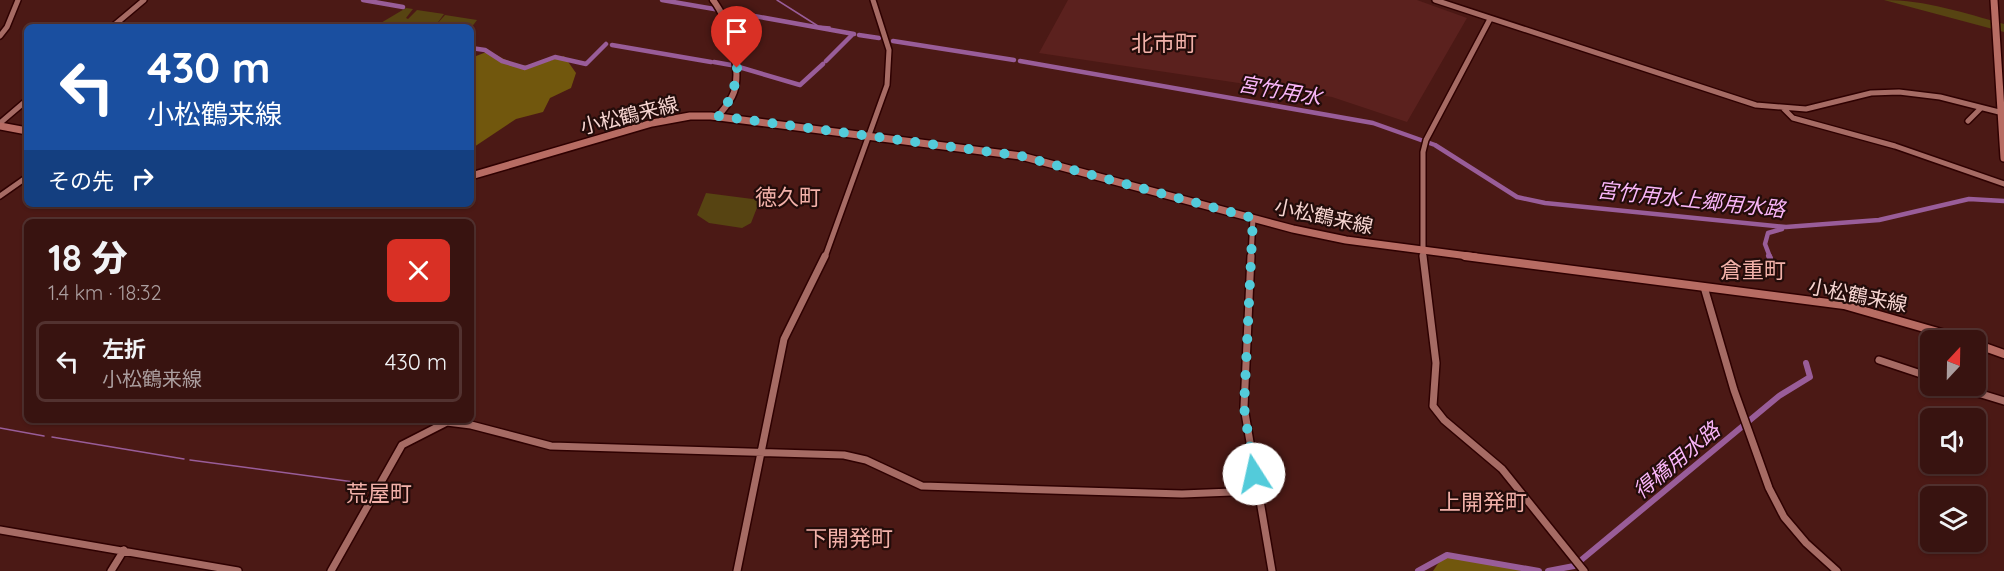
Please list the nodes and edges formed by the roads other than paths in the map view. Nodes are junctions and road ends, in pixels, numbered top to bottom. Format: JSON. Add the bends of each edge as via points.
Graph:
{"nodes":[{"id":1,"x":18,"y":0,"type":"edge"},
{"id":2,"x":144,"y":0,"type":"edge"},
{"id":3,"x":713,"y":0,"type":"edge"},
{"id":4,"x":873,"y":0,"type":"edge"},
{"id":5,"x":1435,"y":0,"type":"edge"},
{"id":6,"x":1994,"y":0,"type":"edge"},
{"id":7,"x":1490,"y":19,"type":"junction"},
{"id":8,"x":116,"y":24,"type":"edge"},
{"id":9,"x":0,"y":36,"type":"edge"},
{"id":10,"x":24,"y":103,"type":"edge"},
{"id":11,"x":1981,"y":108,"type":"junction"},
{"id":12,"x":1784,"y":109,"type":"junction"},
{"id":13,"x":2003,"y":113,"type":"edge"},
{"id":14,"x":718,"y":116,"type":"junction"},
{"id":15,"x":1968,"y":121,"type":"dead end"},
{"id":16,"x":0,"y":125,"type":"edge"},
{"id":17,"x":24,"y":130,"type":"edge"},
{"id":18,"x":870,"y":135,"type":"junction"},
{"id":19,"x":2004,"y":158,"type":"edge"},
{"id":20,"x":474,"y":175,"type":"edge"},
{"id":21,"x":24,"y":179,"type":"edge"},
{"id":22,"x":2004,"y":184,"type":"edge"},
{"id":23,"x":0,"y":196,"type":"edge"},
{"id":24,"x":1253,"y":218,"type":"junction"},
{"id":25,"x":1422,"y":250,"type":"junction"},
{"id":26,"x":1704,"y":287,"type":"junction"},
{"id":27,"x":1933,"y":330,"type":"edge"},
{"id":28,"x":1986,"y":348,"type":"edge"},
{"id":29,"x":2004,"y":354,"type":"edge"},
{"id":30,"x":1879,"y":360,"type":"dead end"},
{"id":31,"x":1920,"y":374,"type":"edge"},
{"id":32,"x":1986,"y":396,"type":"edge"},
{"id":33,"x":2004,"y":401,"type":"edge"},
{"id":34,"x":760,"y":453,"type":"junction"},
{"id":35,"x":1257,"y":491,"type":"junction"},
{"id":36,"x":0,"y":530,"type":"edge"},
{"id":37,"x":124,"y":550,"type":"junction"},
{"id":38,"x":1579,"y":565,"type":"edge"},
{"id":39,"x":737,"y":569,"type":"edge"},
{"id":40,"x":111,"y":571,"type":"edge"},
{"id":41,"x":238,"y":571,"type":"edge"},
{"id":42,"x":330,"y":571,"type":"edge"},
{"id":43,"x":1272,"y":571,"type":"edge"},
{"id":44,"x":1837,"y":571,"type":"edge"}],
"edges":[{"from":1,"to":9,"type":"street"},
{"from":2,"to":8,"type":"street"},
{"from":3,"to":14,"type":"main road","via":[[722,11],[738,70],[733,95]]},
{"from":4,"to":18,"type":"street","via":[[886,38],[890,67]]},
{"from":5,"to":7,"type":"street"},
{"from":6,"to":13,"type":"main road"},
{"from":7,"to":12,"type":"street","via":[[1715,93]]},
{"from":7,"to":25,"type":"street","via":[[1425,142]]},
{"from":10,"to":16,"type":"street"},
{"from":11,"to":12,"type":"street","via":[[1899,92],[1871,93],[1806,109]]},
{"from":11,"to":13,"type":"street"},
{"from":11,"to":15,"type":"street"},
{"from":12,"to":22,"type":"street","via":[[1793,118],[1895,146]]},
{"from":13,"to":19,"type":"main road"},
{"from":14,"to":18,"type":"main road","name":"小松鶴来線"},
{"from":14,"to":20,"type":"main road","name":"小松鶴来線","via":[[652,123]]},
{"from":16,"to":17,"type":"main road"},
{"from":18,"to":24,"type":"main road","name":"小松鶴来線","via":[[1021,156]]},
{"from":18,"to":34,"type":"street","via":[[826,255],[784,339]]},
{"from":21,"to":23,"type":"street"},
{"from":24,"to":25,"type":"main road","name":"小松鶴来線","via":[[1324,236]]},
{"from":24,"to":35,"type":"street","via":[[1244,407]]},
{"from":25,"to":26,"type":"main road","name":"小松鶴来線"},
{"from":25,"to":38,"type":"street","via":[[1436,363],[1433,406],[1449,425],[1502,469]]},
{"from":26,"to":27,"type":"main road","name":"小松鶴来線","via":[[1864,309]]},
{"from":26,"to":44,"type":"street","via":[[1769,488],[1784,517]]},
{"from":28,"to":29,"type":"main road"},
{"from":30,"to":31,"type":"street"},
{"from":32,"to":33,"type":"street"},
{"from":34,"to":35,"type":"street","via":[[854,456],[922,486],[1182,494]]},
{"from":34,"to":39,"type":"street"},
{"from":34,"to":42,"type":"street","via":[[551,446],[461,423],[440,424],[407,441],[397,452]]},
{"from":35,"to":43,"type":"street"},
{"from":36,"to":37,"type":"street"},
{"from":37,"to":40,"type":"street"},
{"from":37,"to":41,"type":"street"}]}
